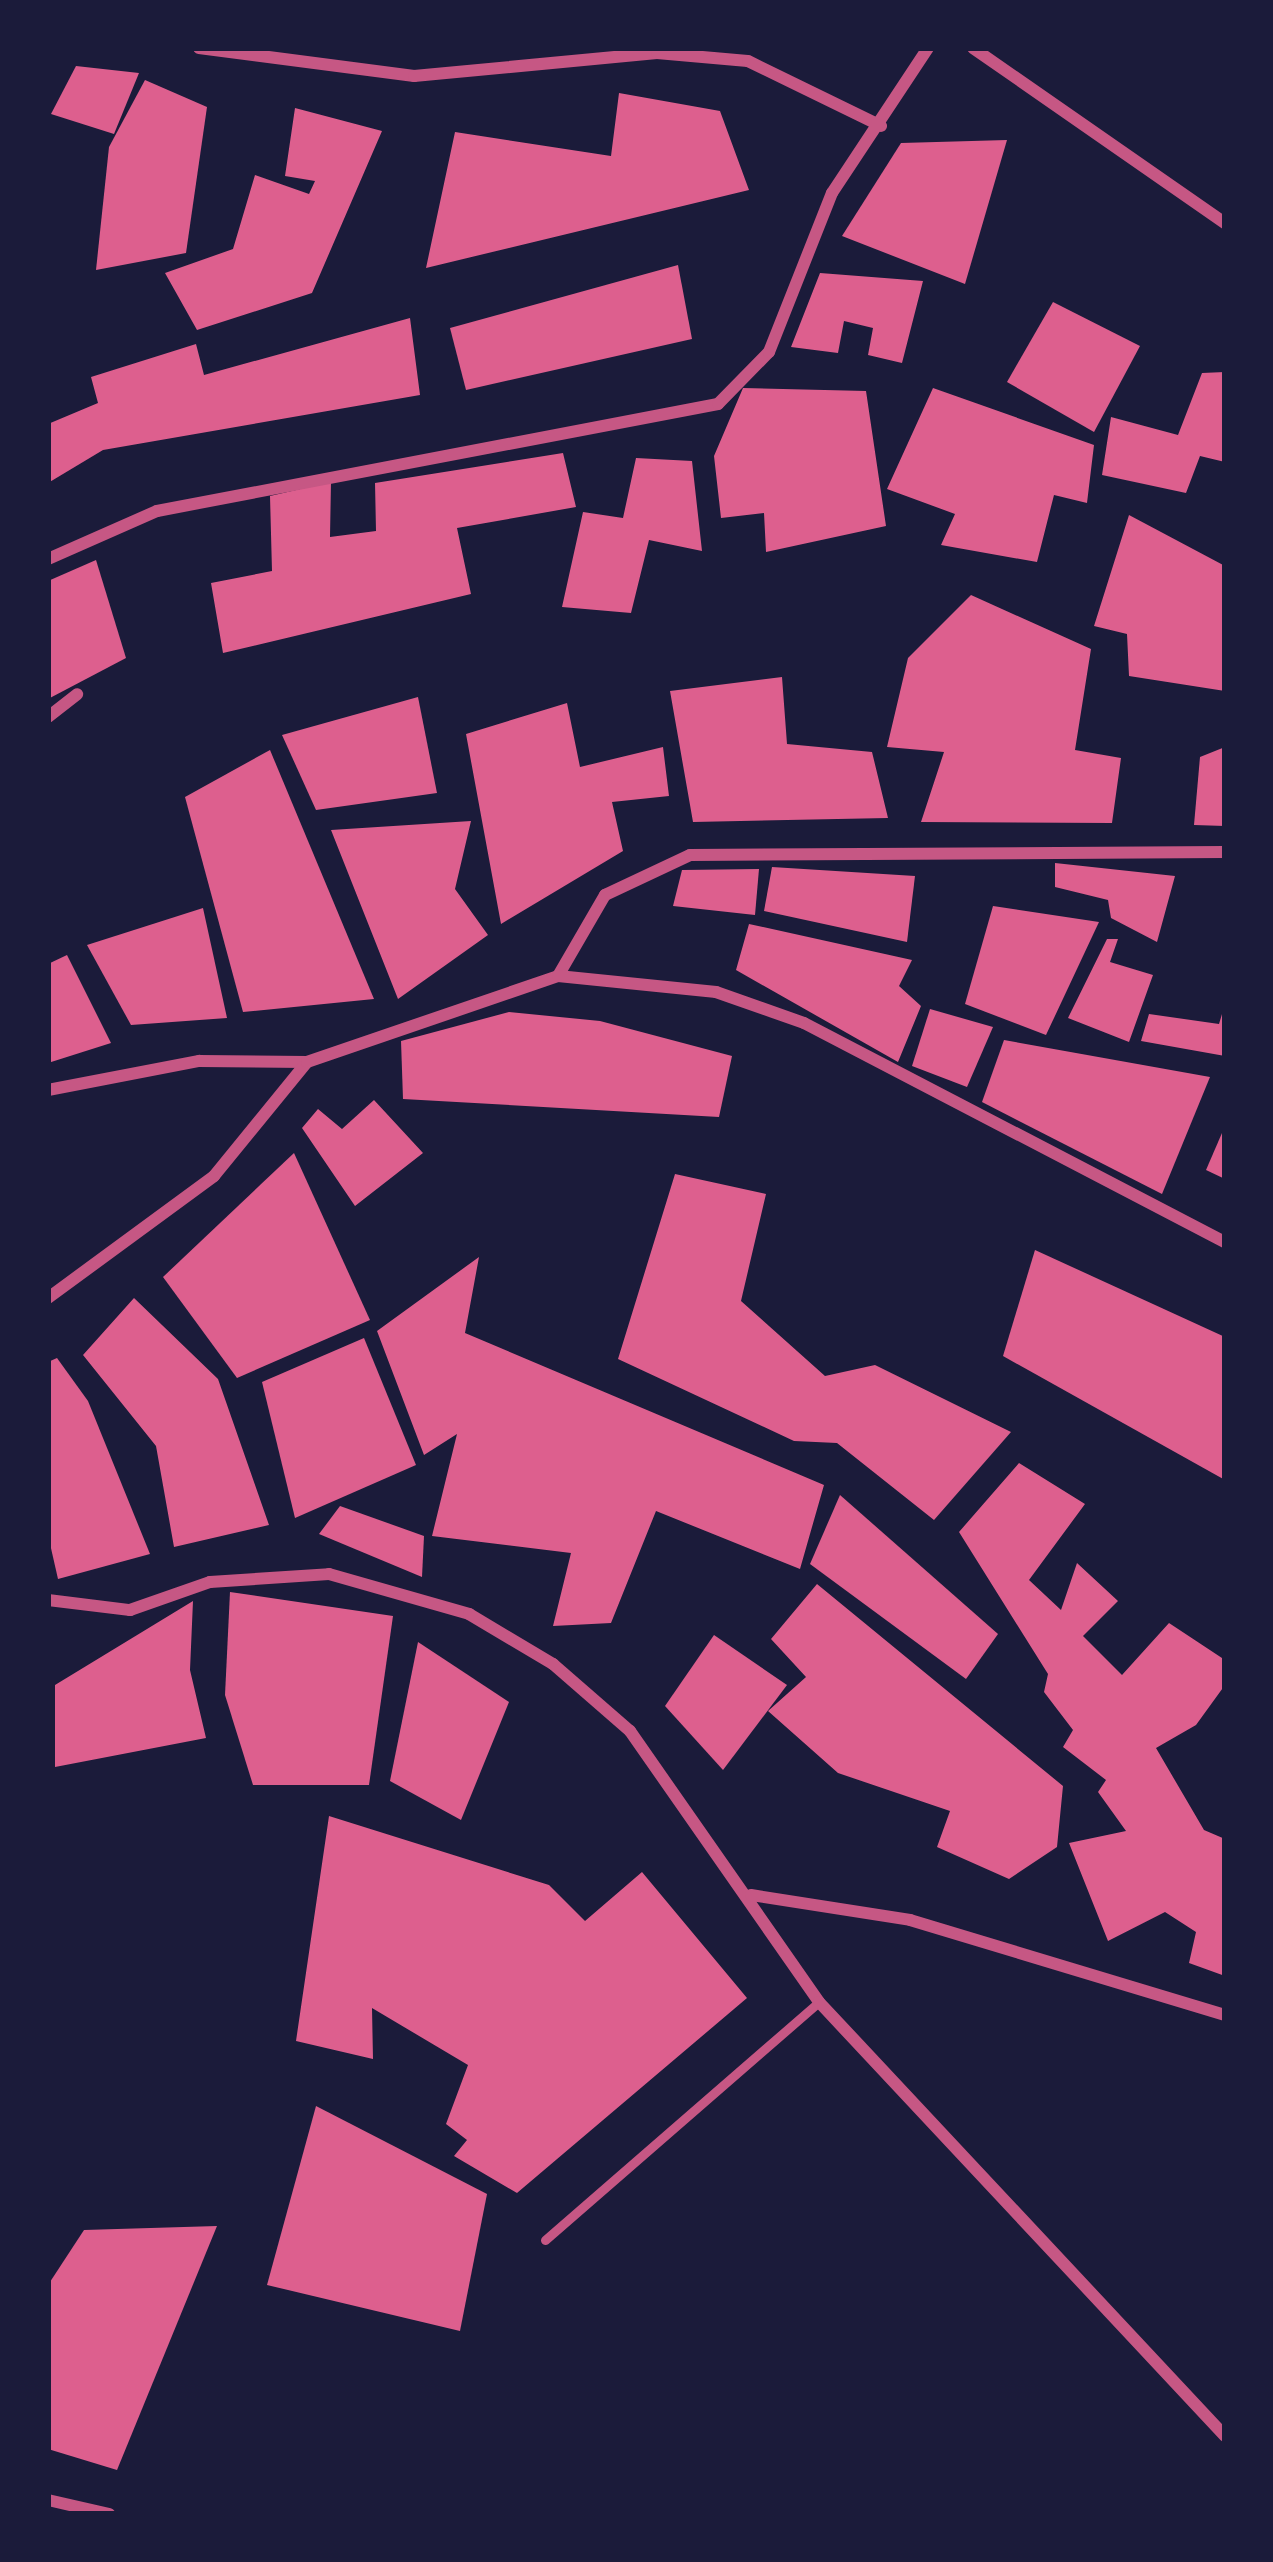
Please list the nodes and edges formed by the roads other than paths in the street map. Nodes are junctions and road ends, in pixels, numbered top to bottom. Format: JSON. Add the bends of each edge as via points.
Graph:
{"nodes":[{"id":1,"x":199,"y":48,"type":"edge"},
{"id":2,"x":928,"y":48,"type":"edge"},
{"id":3,"x":973,"y":48,"type":"edge"},
{"id":4,"x":880,"y":126,"type":"junction"},
{"id":5,"x":1225,"y":224,"type":"edge"},
{"id":6,"x":48,"y":559,"type":"edge"},
{"id":7,"x":77,"y":694,"type":"dead end"},
{"id":8,"x":48,"y":717,"type":"edge"},
{"id":9,"x":1225,"y":852,"type":"edge"},
{"id":10,"x":558,"y":976,"type":"junction"},
{"id":11,"x":307,"y":1062,"type":"junction"},
{"id":12,"x":48,"y":1090,"type":"edge"},
{"id":13,"x":1225,"y":1242,"type":"edge"},
{"id":14,"x":48,"y":1298,"type":"edge"},
{"id":15,"x":48,"y":1600,"type":"edge"},
{"id":16,"x":751,"y":1895,"type":"junction"},
{"id":17,"x":819,"y":2002,"type":"junction"},
{"id":18,"x":1225,"y":2015,"type":"edge"},
{"id":19,"x":545,"y":2240,"type":"dead end"},
{"id":20,"x":1225,"y":2436,"type":"edge"},
{"id":21,"x":48,"y":2500,"type":"edge"},
{"id":22,"x":109,"y":2514,"type":"edge"}],
"edges":[{"from":1,"to":4,"type":"street","via":[[414,76],[657,53],[748,61]]},
{"from":2,"to":4,"type":"street"},
{"from":3,"to":5,"type":"street"},
{"from":4,"to":6,"type":"street","via":[[807,244],[769,352],[718,404],[158,511]]},
{"from":7,"to":8,"type":"street"},
{"from":9,"to":10,"type":"street","via":[[690,855],[605,895]]},
{"from":10,"to":11,"type":"street"},
{"from":10,"to":13,"type":"street","via":[[716,992],[804,1023]]},
{"from":11,"to":12,"type":"street","via":[[181,1062]]},
{"from":11,"to":14,"type":"street","via":[[214,1176]]},
{"from":15,"to":16,"type":"street","via":[[130,1610],[210,1582],[328,1574],[469,1614],[553,1664],[630,1731]]},
{"from":16,"to":17,"type":"street"},
{"from":16,"to":18,"type":"street","via":[[910,1920]]},
{"from":17,"to":19,"type":"lane"},
{"from":17,"to":20,"type":"street"},
{"from":21,"to":22,"type":"street"}]}
